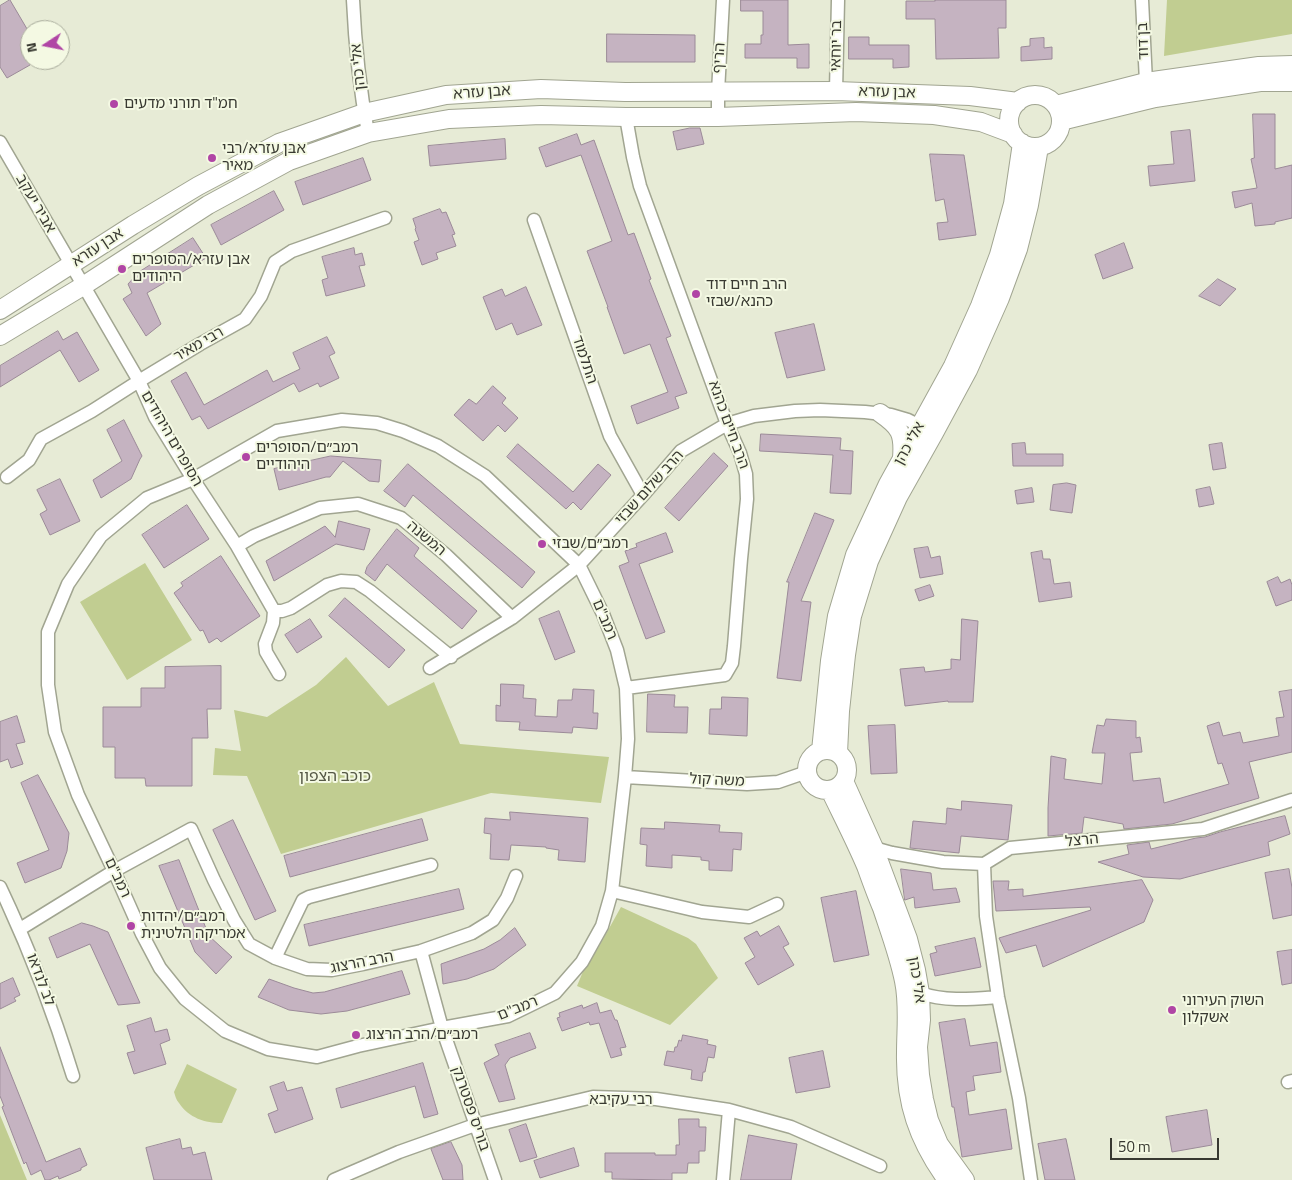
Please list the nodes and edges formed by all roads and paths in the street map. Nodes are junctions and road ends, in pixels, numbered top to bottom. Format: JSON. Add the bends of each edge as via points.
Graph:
{"nodes":[{"id":1,"x":353,"y":0,"type":"edge"},
{"id":2,"x":723,"y":0,"type":"edge"},
{"id":3,"x":838,"y":0,"type":"edge"},
{"id":4,"x":1142,"y":0,"type":"edge"},
{"id":5,"x":1292,"y":65,"type":"edge"},
{"id":6,"x":1146,"y":82,"type":"junction"},
{"id":7,"x":1292,"y":82,"type":"edge"},
{"id":8,"x":836,"y":91,"type":"junction"},
{"id":9,"x":718,"y":92,"type":"junction"},
{"id":10,"x":1018,"y":102,"type":"junction"},
{"id":11,"x":364,"y":113,"type":"junction"},
{"id":12,"x":1058,"y":113,"type":"junction"},
{"id":13,"x":626,"y":117,"type":"junction"},
{"id":14,"x":718,"y":117,"type":"junction"},
{"id":15,"x":368,"y":133,"type":"junction"},
{"id":16,"x":1018,"y":139,"type":"junction"},
{"id":17,"x":0,"y":142,"type":"edge"},
{"id":18,"x":1039,"y":146,"type":"junction"},
{"id":19,"x":385,"y":218,"type":"dead end"},
{"id":20,"x":534,"y":220,"type":"dead end"},
{"id":21,"x":71,"y":265,"type":"junction"},
{"id":22,"x":83,"y":286,"type":"junction"},
{"id":23,"x":0,"y":310,"type":"edge"},
{"id":24,"x":0,"y":336,"type":"edge"},
{"id":25,"x":139,"y":381,"type":"junction"},
{"id":26,"x":880,"y":413,"type":"junction"},
{"id":27,"x":727,"y":424,"type":"junction"},
{"id":28,"x":927,"y":429,"type":"junction"},
{"id":29,"x":902,"y":460,"type":"junction"},
{"id":30,"x":7,"y":477,"type":"dead end"},
{"id":31,"x":193,"y":479,"type":"junction"},
{"id":32,"x":643,"y":496,"type":"junction"},
{"id":33,"x":237,"y":546,"type":"junction"},
{"id":34,"x":579,"y":565,"type":"junction"},
{"id":35,"x":274,"y":611,"type":"junction"},
{"id":36,"x":512,"y":618,"type":"junction"},
{"id":37,"x":451,"y":657,"type":"junction"},
{"id":38,"x":430,"y":668,"type":"dead end"},
{"id":39,"x":279,"y":674,"type":"dead end"},
{"id":40,"x":626,"y":688,"type":"junction"},
{"id":41,"x":830,"y":752,"type":"junction"},
{"id":42,"x":807,"y":772,"type":"junction"},
{"id":43,"x":625,"y":777,"type":"junction"},
{"id":44,"x":837,"y":786,"type":"junction"},
{"id":45,"x":1292,"y":800,"type":"edge"},
{"id":46,"x":874,"y":848,"type":"junction"},
{"id":47,"x":431,"y":864,"type":"dead end"},
{"id":48,"x":984,"y":864,"type":"junction"},
{"id":49,"x":114,"y":871,"type":"junction"},
{"id":50,"x":516,"y":876,"type":"dead end"},
{"id":51,"x":0,"y":887,"type":"edge"},
{"id":52,"x":612,"y":891,"type":"junction"},
{"id":53,"x":777,"y":904,"type":"dead end"},
{"id":54,"x":20,"y":929,"type":"junction"},
{"id":55,"x":421,"y":951,"type":"junction"},
{"id":56,"x":275,"y":958,"type":"junction"},
{"id":57,"x":920,"y":993,"type":"junction"},
{"id":58,"x":998,"y":998,"type":"junction"},
{"id":59,"x":442,"y":1028,"type":"junction"},
{"id":60,"x":73,"y":1076,"type":"dead end"},
{"id":61,"x":729,"y":1110,"type":"junction"},
{"id":62,"x":475,"y":1125,"type":"junction"},
{"id":63,"x":880,"y":1166,"type":"dead end"},
{"id":64,"x":334,"y":1180,"type":"edge"},
{"id":65,"x":495,"y":1180,"type":"edge"},
{"id":66,"x":723,"y":1180,"type":"edge"},
{"id":67,"x":947,"y":1180,"type":"edge"},
{"id":68,"x":965,"y":1180,"type":"edge"},
{"id":69,"x":1031,"y":1180,"type":"edge"}],
"edges":[{"from":1,"to":11,"type":"street","name":"אלי כהן"},
{"from":2,"to":9,"type":"street","name":"הריף"},
{"from":3,"to":8,"type":"street","name":"בר יוחאי"},
{"from":4,"to":6,"type":"street","name":"בן דוד"},
{"from":5,"to":6,"type":"street","via":[[1259,66]]},
{"from":6,"to":12,"type":"street"},
{"from":7,"to":12,"type":"street","via":[[1260,82]]},
{"from":8,"to":9,"type":"street","name":"אבן עזרא"},
{"from":8,"to":10,"type":"street","name":"אבן עזרא","via":[[970,96]]},
{"from":9,"to":11,"type":"street","name":"אבן עזרא","via":[[541,89],[446,95]]},
{"from":9,"to":14,"type":"street","name":"הריף"},
{"from":10,"to":12,"type":"street","via":[[1030,95],[1038,95],[1051,100]]},
{"from":10,"to":16,"type":"street","via":[[1010,117],[1010,126]]},
{"from":11,"to":15,"type":"street","name":"אלי כהן"},
{"from":11,"to":21,"type":"street","name":"אבן עזרא","via":[[279,143],[252,157],[198,186]]},
{"from":12,"to":18,"type":"street","via":[[1057,135],[1052,141]]},
{"from":13,"to":14,"type":"street","name":"אבן עזרא"},
{"from":13,"to":15,"type":"street","name":"אבן עזרא","via":[[541,114],[449,119]]},
{"from":13,"to":27,"type":"street","name":"הרב חיים כהנא","via":[[640,186]]},
{"from":14,"to":16,"type":"street","name":"אבן עזרא","via":[[856,112],[934,115],[981,122]]},
{"from":15,"to":22,"type":"street","name":"אבן עזרא","via":[[288,161],[208,205]]},
{"from":16,"to":18,"type":"street","via":[[1030,146]]},
{"from":16,"to":28,"type":"street","name":"אלי כהן","via":[[1013,204],[999,255]]},
{"from":17,"to":21,"type":"street","name":"אביר יעקב"},
{"from":18,"to":28,"type":"street","name":"אלי כהן","via":[[1018,249],[1000,298],[968,370]]},
{"from":19,"to":25,"type":"street","name":"רבי מאיר","via":[[292,250],[275,262],[260,296],[245,319]]},
{"from":20,"to":32,"type":"street","name":"התלמוד","via":[[610,436]]},
{"from":21,"to":22,"type":"street","name":"הסופרים היהודים"},
{"from":21,"to":23,"type":"street","name":"אבן עזרא"},
{"from":22,"to":24,"type":"street","name":"אבן עזרא"},
{"from":22,"to":25,"type":"street","name":"הסופרים היהודים"},
{"from":25,"to":30,"type":"street","name":"רבי מאיר","via":[[41,439],[29,460]]},
{"from":25,"to":31,"type":"street","name":"הסופרים היהודים","via":[[155,417]]},
{"from":26,"to":27,"type":"street","name":"הרב שלום שבזי","via":[[796,411],[754,416]]},
{"from":26,"to":28,"type":"street","name":"הרב שלום שבזי"},
{"from":26,"to":29,"type":"street","via":[[900,432]]},
{"from":27,"to":32,"type":"street","name":"הרב שלום שבזי","via":[[682,451]]},
{"from":27,"to":40,"type":"street","name":"הרב חיים כהנא","via":[[740,453],[747,491],[732,663],[725,675]]},
{"from":28,"to":29,"type":"street","name":"אלי כהן"},
{"from":28,"to":41,"type":"street","name":"אלי כהן","via":[[869,561],[852,616],[840,710]]},
{"from":29,"to":41,"type":"street","name":"אלי כהן","via":[[855,554],[836,616],[830,661]]},
{"from":31,"to":33,"type":"street","name":"הסופרים היהודים"},
{"from":31,"to":34,"type":"street","name":"רמב\"ם","via":[[277,431],[342,420],[378,423],[438,446],[485,476]]},
{"from":31,"to":49,"type":"street","name":"רמב\"ם","via":[[147,498],[101,536],[68,584],[48,632],[48,685],[55,732],[78,795]]},
{"from":32,"to":34,"type":"street","name":"הרב שלום שבזי"},
{"from":33,"to":35,"type":"street","name":"הסופרים היהודים"},
{"from":33,"to":36,"type":"street","name":"המשנה","via":[[320,508],[358,504],[401,518],[446,555]]},
{"from":34,"to":36,"type":"street","name":"הרב שלום שבזי"},
{"from":34,"to":40,"type":"street","name":"רמב\"ם","via":[[617,650]]},
{"from":35,"to":37,"type":"street","via":[[291,608],[328,585],[341,581],[356,582]]},
{"from":35,"to":39,"type":"street","via":[[265,644]]},
{"from":36,"to":37,"type":"street","name":"הרב שלום שבזי"},
{"from":37,"to":38,"type":"street","name":"הרב שלום שבזי"},
{"from":40,"to":43,"type":"street","name":"רמב\"ם","via":[[628,739]]},
{"from":41,"to":42,"type":"street","via":[[812,757]]},
{"from":41,"to":44,"type":"street","via":[[846,763],[848,769],[847,776]]},
{"from":42,"to":43,"type":"street","name":"משה קול","via":[[778,782],[747,784]]},
{"from":42,"to":44,"type":"street","via":[[815,786],[824,790]]},
{"from":43,"to":52,"type":"street","name":"רמב\"ם"},
{"from":44,"to":46,"type":"street","name":"אלי כהן"},
{"from":44,"to":67,"type":"street","name":"אלי כהן","via":[[890,932],[904,982],[906,1081],[910,1105],[930,1153]]},
{"from":45,"to":48,"type":"street","name":"הרצל","via":[[1203,829],[1010,848]]},
{"from":46,"to":48,"type":"street","via":[[943,862]]},
{"from":46,"to":57,"type":"street","name":"אלי כהן","via":[[908,939]]},
{"from":47,"to":56,"type":"street","via":[[309,896],[303,900]]},
{"from":48,"to":58,"type":"street","via":[[986,916]]},
{"from":49,"to":54,"type":"street"},
{"from":49,"to":56,"type":"street","name":"הרב הרצוג","via":[[191,829],[234,920],[250,944]]},
{"from":49,"to":59,"type":"street","name":"רמב\"ם","via":[[160,968],[186,999],[225,1031],[268,1049],[317,1057]]},
{"from":50,"to":55,"type":"street","name":"הרב הרצוג","via":[[493,920],[472,933]]},
{"from":51,"to":54,"type":"street","name":"לב לנדאו"},
{"from":52,"to":53,"type":"street","via":[[702,912],[749,917]]},
{"from":52,"to":59,"type":"street","name":"רמב\"ם","via":[[602,926],[582,962],[555,993],[508,1016]]},
{"from":54,"to":60,"type":"street","name":"לב לנדאו","via":[[58,1027]]},
{"from":55,"to":56,"type":"street","name":"הרב הרצוג","via":[[332,970],[307,969]]},
{"from":55,"to":59,"type":"street","name":"בוריס פסטרנק"},
{"from":57,"to":58,"type":"street","via":[[957,1000]]},
{"from":57,"to":68,"type":"street","name":"אלי כהן","via":[[918,1047],[929,1120],[939,1144]]},
{"from":58,"to":69,"type":"street"},
{"from":59,"to":62,"type":"street","name":"בוריס פסטרנק"},
{"from":61,"to":62,"type":"street","name":"רבי עקיבא","via":[[656,1100],[593,1097]]},
{"from":61,"to":63,"type":"street","name":"רבי עקיבא","via":[[791,1127]]},
{"from":61,"to":66,"type":"street"},
{"from":62,"to":64,"type":"street","name":"רבי עקיבא"},
{"from":62,"to":65,"type":"street","name":"בוריס פסטרנק"}]}
